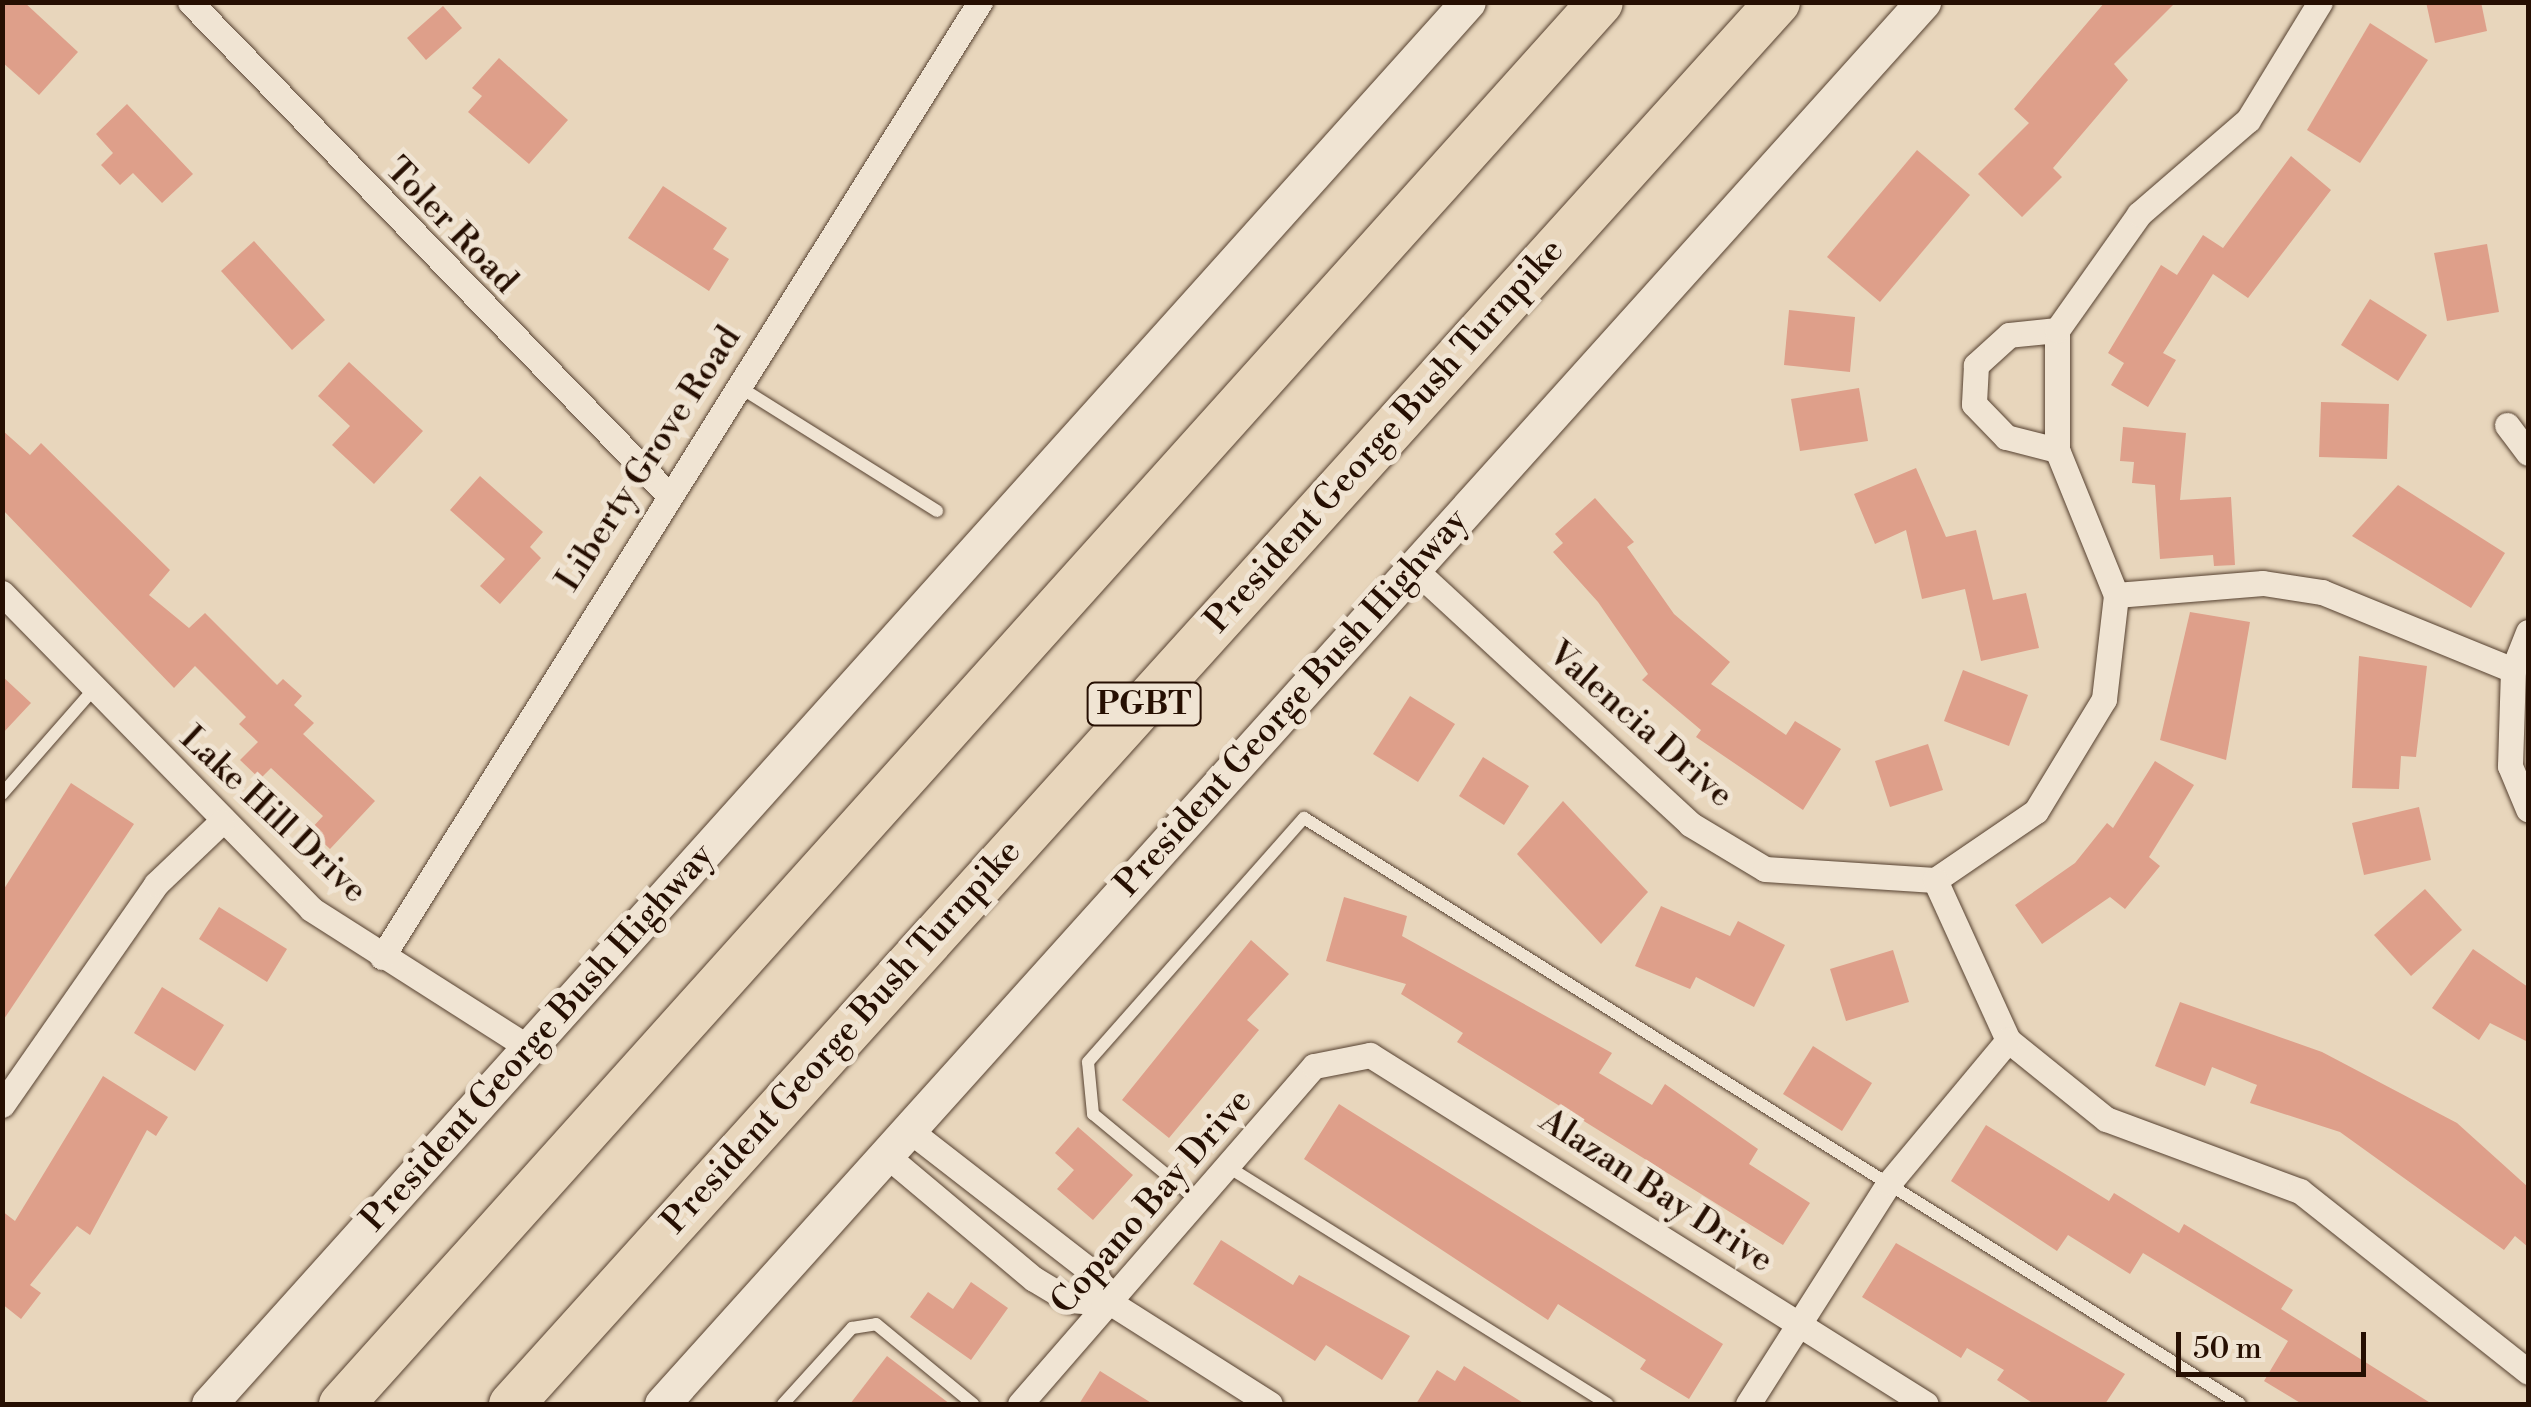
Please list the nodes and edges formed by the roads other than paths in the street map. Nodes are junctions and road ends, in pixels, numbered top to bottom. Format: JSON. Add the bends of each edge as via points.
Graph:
{"nodes":[{"id":1,"x":190,"y":2,"type":"edge"},
{"id":2,"x":980,"y":2,"type":"edge"},
{"id":3,"x":1468,"y":2,"type":"edge"},
{"id":4,"x":1600,"y":2,"type":"edge"},
{"id":5,"x":1777,"y":2,"type":"edge"},
{"id":6,"x":1923,"y":2,"type":"edge"},
{"id":7,"x":2320,"y":2,"type":"edge"},
{"id":8,"x":2056,"y":330,"type":"junction"},
{"id":9,"x":738,"y":386,"type":"junction"},
{"id":10,"x":2506,"y":425,"type":"dead end"},
{"id":11,"x":2057,"y":450,"type":"junction"},
{"id":12,"x":2528,"y":453,"type":"edge"},
{"id":13,"x":667,"y":493,"type":"junction"},
{"id":14,"x":937,"y":511,"type":"dead end"},
{"id":15,"x":1412,"y":568,"type":"junction"},
{"id":16,"x":2,"y":593,"type":"edge"},
{"id":17,"x":2116,"y":595,"type":"junction"},
{"id":18,"x":2528,"y":632,"type":"edge"},
{"id":19,"x":2513,"y":670,"type":"junction"},
{"id":20,"x":94,"y":689,"type":"junction"},
{"id":21,"x":2,"y":794,"type":"edge"},
{"id":22,"x":2528,"y":809,"type":"edge"},
{"id":23,"x":220,"y":822,"type":"junction"},
{"id":24,"x":1935,"y":880,"type":"junction"},
{"id":25,"x":382,"y":957,"type":"junction"},
{"id":26,"x":2008,"y":1040,"type":"junction"},
{"id":27,"x":529,"y":1048,"type":"junction"},
{"id":28,"x":1343,"y":1057,"type":"joint"},
{"id":29,"x":2,"y":1105,"type":"edge"},
{"id":30,"x":898,"y":1143,"type":"junction"},
{"id":31,"x":1230,"y":1168,"type":"junction"},
{"id":32,"x":1889,"y":1183,"type":"junction"},
{"id":33,"x":1198,"y":1200,"type":"junction"},
{"id":34,"x":1110,"y":1303,"type":"junction"},
{"id":35,"x":1798,"y":1324,"type":"junction"},
{"id":36,"x":2528,"y":1372,"type":"edge"},
{"id":37,"x":209,"y":1404,"type":"edge"},
{"id":38,"x":340,"y":1404,"type":"edge"},
{"id":39,"x":511,"y":1404,"type":"edge"},
{"id":40,"x":662,"y":1404,"type":"edge"},
{"id":41,"x":783,"y":1404,"type":"edge"},
{"id":42,"x":973,"y":1404,"type":"edge"},
{"id":43,"x":1020,"y":1404,"type":"edge"},
{"id":44,"x":1270,"y":1404,"type":"edge"},
{"id":45,"x":1607,"y":1404,"type":"edge"},
{"id":46,"x":1748,"y":1404,"type":"edge"},
{"id":47,"x":1926,"y":1404,"type":"edge"},
{"id":48,"x":2240,"y":1404,"type":"edge"}],
"edges":[{"from":1,"to":13,"type":"street","name":"Toler Road"},
{"from":2,"to":9,"type":"street","name":"Liberty Grove Road"},
{"from":3,"to":27,"type":"main road","name":"President George Bush Highway"},
{"from":4,"to":38,"type":"highway"},
{"from":5,"to":39,"type":"highway","name":"President George Bush Turnpike","number":"PGBT"},
{"from":6,"to":15,"type":"main road","name":"President George Bush Highway"},
{"from":7,"to":8,"type":"street","via":[[2248,120],[2139,214]]},
{"from":8,"to":11,"type":"street"},
{"from":8,"to":11,"type":"street","via":[[2009,335],[1976,365],[1974,404],[2006,438]]},
{"from":9,"to":13,"type":"street","name":"Liberty Grove Road"},
{"from":9,"to":14,"type":"lane"},
{"from":10,"to":12,"type":"street"},
{"from":11,"to":17,"type":"street"},
{"from":13,"to":25,"type":"street","name":"Liberty Grove Road"},
{"from":15,"to":24,"type":"street","name":"Valencia Drive","via":[[1690,824],[1765,869]]},
{"from":15,"to":30,"type":"main road","name":"President George Bush Highway"},
{"from":16,"to":20,"type":"street","name":"Lake Hill Drive"},
{"from":17,"to":19,"type":"street","via":[[2264,583],[2322,592]]},
{"from":17,"to":24,"type":"street","via":[[2104,699],[2036,811]]},
{"from":18,"to":19,"type":"street"},
{"from":19,"to":22,"type":"street","via":[[2510,766]]},
{"from":20,"to":21,"type":"lane"},
{"from":20,"to":23,"type":"street","name":"Lake Hill Drive"},
{"from":23,"to":25,"type":"street","name":"Lake Hill Drive","via":[[311,909]]},
{"from":23,"to":29,"type":"street","via":[[156,884]]},
{"from":24,"to":26,"type":"street"},
{"from":25,"to":27,"type":"street","name":"Lake Hill Drive"},
{"from":26,"to":32,"type":"street"},
{"from":26,"to":36,"type":"street","via":[[2106,1119],[2300,1191]]},
{"from":27,"to":37,"type":"main road","name":"President George Bush Highway"},
{"from":28,"to":31,"type":"street","name":"Copano Bay Drive","via":[[1314,1066]]},
{"from":28,"to":35,"type":"street","name":"Alazan Bay Drive","via":[[1390,1060]]},
{"from":30,"to":34,"type":"street","via":[[1096,1275]]},
{"from":30,"to":34,"type":"street","via":[[1034,1278],[1069,1300]]},
{"from":30,"to":40,"type":"main road","name":"President George Bush Highway"},
{"from":31,"to":33,"type":"street","name":"Copano Bay Drive"},
{"from":31,"to":45,"type":"lane"},
{"from":32,"to":33,"type":"lane","via":[[1304,818],[1088,1062],[1092,1114]]},
{"from":32,"to":35,"type":"street"},
{"from":32,"to":48,"type":"lane"},
{"from":33,"to":34,"type":"street","name":"Copano Bay Drive"},
{"from":34,"to":43,"type":"street","name":"Copano Bay Drive"},
{"from":34,"to":44,"type":"street"},
{"from":35,"to":46,"type":"street"},
{"from":35,"to":47,"type":"street","name":"Alazan Bay Drive"},
{"from":41,"to":42,"type":"lane","via":[[852,1328],[876,1324]]}]}
